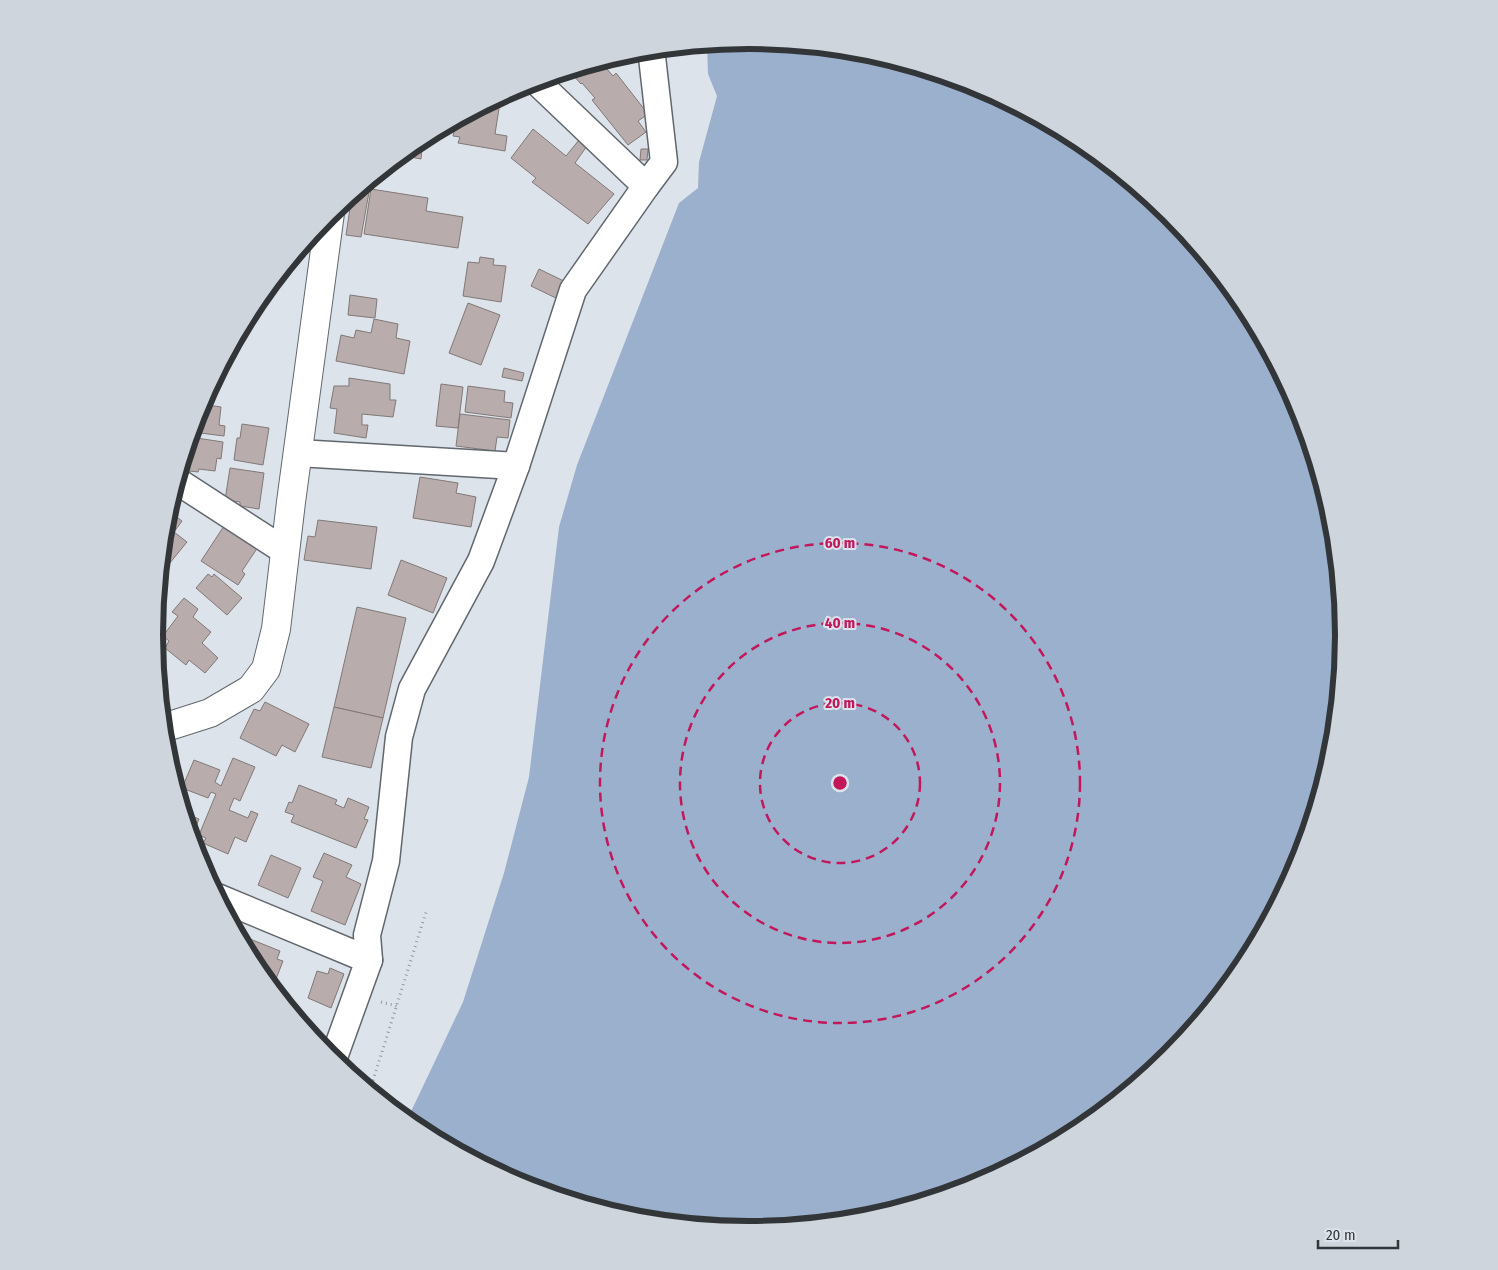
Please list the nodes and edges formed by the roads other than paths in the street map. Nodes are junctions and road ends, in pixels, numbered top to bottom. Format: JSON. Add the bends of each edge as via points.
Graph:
{"nodes":[{"id":1,"x":652,"y":57,"type":"edge"},
{"id":2,"x":542,"y":87,"type":"edge"},
{"id":3,"x":646,"y":186,"type":"junction"},
{"id":4,"x":328,"y":226,"type":"edge"},
{"id":5,"x":298,"y":453,"type":"junction"},
{"id":6,"x":516,"y":466,"type":"junction"},
{"id":7,"x":182,"y":485,"type":"edge"},
{"id":8,"x":285,"y":550,"type":"junction"},
{"id":9,"x":170,"y":726,"type":"edge"},
{"id":10,"x":226,"y":900,"type":"edge"},
{"id":11,"x":369,"y":960,"type":"junction"},
{"id":12,"x":336,"y":1052,"type":"edge"}],
"edges":[{"from":1,"to":3,"type":"street","via":[[664,162]]},
{"from":2,"to":3,"type":"street"},
{"from":3,"to":6,"type":"street","via":[[573,290]]},
{"from":4,"to":5,"type":"street"},
{"from":5,"to":6,"type":"street"},
{"from":5,"to":8,"type":"street"},
{"from":6,"to":11,"type":"street","via":[[480,561],[412,689],[399,737],[386,861],[366,935]]},
{"from":7,"to":8,"type":"street"},
{"from":8,"to":9,"type":"street","via":[[276,629],[266,670],[251,689],[210,712]]},
{"from":10,"to":11,"type":"street"},
{"from":11,"to":12,"type":"street"}]}
